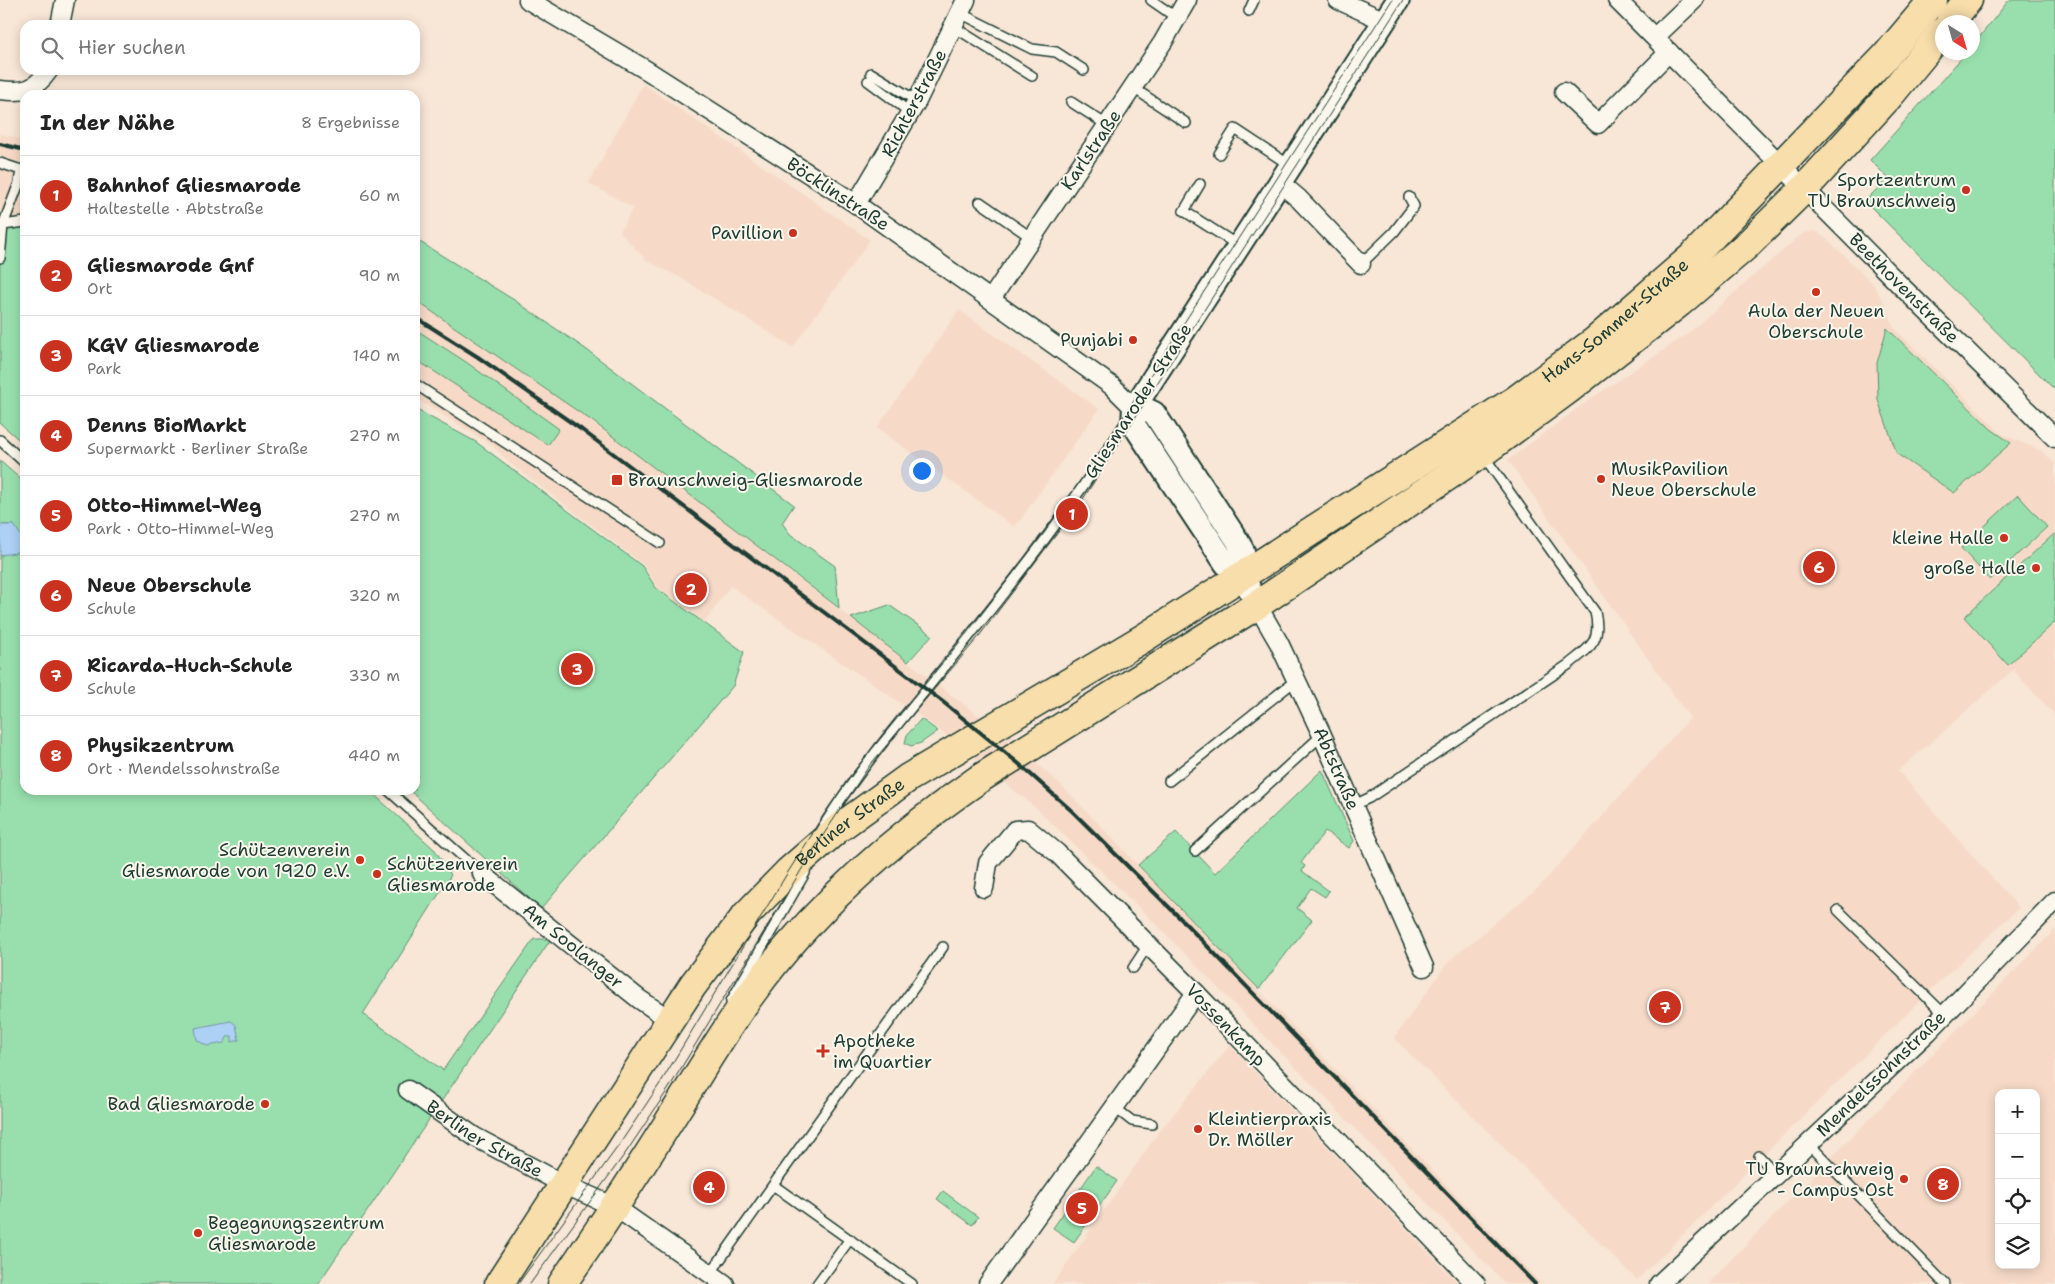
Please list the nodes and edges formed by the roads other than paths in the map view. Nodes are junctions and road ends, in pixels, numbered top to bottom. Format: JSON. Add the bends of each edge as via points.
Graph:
{"nodes":[{"id":1,"x":65,"y":0,"type":"edge"},
{"id":2,"x":528,"y":0,"type":"edge"},
{"id":3,"x":1150,"y":0,"type":"edge"},
{"id":4,"x":1187,"y":0,"type":"edge"},
{"id":5,"x":1254,"y":0,"type":"edge"},
{"id":6,"x":1338,"y":0,"type":"edge"},
{"id":7,"x":1398,"y":0,"type":"edge"},
{"id":8,"x":1617,"y":0,"type":"edge"},
{"id":9,"x":1694,"y":0,"type":"edge"},
{"id":10,"x":1933,"y":0,"type":"edge"},
{"id":11,"x":1968,"y":0,"type":"edge"},
{"id":12,"x":1250,"y":11,"type":"dead end"},
{"id":13,"x":960,"y":14,"type":"edge"},
{"id":14,"x":1956,"y":15,"type":"edge"},
{"id":15,"x":1177,"y":18,"type":"junction"},
{"id":16,"x":61,"y":20,"type":"edge"},
{"id":17,"x":1385,"y":21,"type":"junction"},
{"id":18,"x":1655,"y":38,"type":"junction"},
{"id":19,"x":1935,"y":41,"type":"edge"},
{"id":20,"x":1670,"y":52,"type":"junction"},
{"id":21,"x":1084,"y":70,"type":"dead end"},
{"id":22,"x":44,"y":75,"type":"edge"},
{"id":23,"x":1032,"y":76,"type":"dead end"},
{"id":24,"x":1132,"y":88,"type":"junction"},
{"id":25,"x":0,"y":90,"type":"edge"},
{"id":26,"x":27,"y":90,"type":"edge"},
{"id":27,"x":1564,"y":92,"type":"dead end"},
{"id":28,"x":20,"y":93,"type":"edge"},
{"id":29,"x":1071,"y":102,"type":"dead end"},
{"id":30,"x":914,"y":107,"type":"junction"},
{"id":31,"x":1186,"y":123,"type":"dead end"},
{"id":32,"x":1107,"y":125,"type":"junction"},
{"id":33,"x":1219,"y":154,"type":"dead end"},
{"id":34,"x":0,"y":163,"type":"edge"},
{"id":35,"x":1783,"y":165,"type":"junction"},
{"id":36,"x":20,"y":170,"type":"edge"},
{"id":37,"x":1285,"y":174,"type":"junction"},
{"id":38,"x":20,"y":176,"type":"edge"},
{"id":39,"x":1200,"y":184,"type":"dead end"},
{"id":40,"x":1805,"y":188,"type":"junction"},
{"id":41,"x":1409,"y":197,"type":"dead end"},
{"id":42,"x":980,"y":202,"type":"dead end"},
{"id":43,"x":856,"y":204,"type":"junction"},
{"id":44,"x":20,"y":223,"type":"edge"},
{"id":45,"x":4,"y":225,"type":"junction"},
{"id":46,"x":1032,"y":238,"type":"junction"},
{"id":47,"x":1239,"y":246,"type":"junction"},
{"id":48,"x":0,"y":258,"type":"edge"},
{"id":49,"x":1362,"y":264,"type":"joint"},
{"id":50,"x":992,"y":299,"type":"junction"},
{"id":51,"x":420,"y":387,"type":"edge"},
{"id":52,"x":1134,"y":408,"type":"junction"},
{"id":53,"x":2055,"y":438,"type":"edge"},
{"id":54,"x":0,"y":440,"type":"edge"},
{"id":55,"x":1482,"y":453,"type":"junction"},
{"id":56,"x":20,"y":458,"type":"edge"},
{"id":57,"x":660,"y":543,"type":"dead end"},
{"id":58,"x":1243,"y":576,"type":"junction"},
{"id":59,"x":1257,"y":605,"type":"junction"},
{"id":60,"x":1296,"y":680,"type":"junction"},
{"id":61,"x":1322,"y":735,"type":"junction"},
{"id":62,"x":1169,"y":781,"type":"dead end"},
{"id":63,"x":394,"y":795,"type":"edge"},
{"id":64,"x":1354,"y":805,"type":"junction"},
{"id":65,"x":1195,"y":851,"type":"dead end"},
{"id":66,"x":803,"y":859,"type":"junction"},
{"id":67,"x":482,"y":874,"type":"joint"},
{"id":68,"x":984,"y":888,"type":"dead end"},
{"id":69,"x":2055,"y":901,"type":"edge"},
{"id":70,"x":1838,"y":910,"type":"dead end"},
{"id":71,"x":1148,"y":945,"type":"junction"},
{"id":72,"x":943,"y":947,"type":"dead end"},
{"id":73,"x":1424,"y":967,"type":"dead end"},
{"id":74,"x":1133,"y":968,"type":"dead end"},
{"id":75,"x":1196,"y":993,"type":"junction"},
{"id":76,"x":1944,"y":1014,"type":"junction"},
{"id":77,"x":670,"y":1020,"type":"junction"},
{"id":78,"x":694,"y":1082,"type":"junction"},
{"id":79,"x":408,"y":1090,"type":"dead end"},
{"id":80,"x":1114,"y":1107,"type":"junction"},
{"id":81,"x":1152,"y":1124,"type":"dead end"},
{"id":82,"x":1808,"y":1144,"type":"junction"},
{"id":83,"x":1758,"y":1156,"type":"dead end"},
{"id":84,"x":1776,"y":1174,"type":"junction"},
{"id":85,"x":563,"y":1184,"type":"junction"},
{"id":86,"x":773,"y":1185,"type":"junction"},
{"id":87,"x":615,"y":1207,"type":"junction"},
{"id":88,"x":850,"y":1239,"type":"junction"},
{"id":89,"x":710,"y":1274,"type":"junction"},
{"id":90,"x":499,"y":1284,"type":"edge"},
{"id":91,"x":562,"y":1284,"type":"edge"},
{"id":92,"x":725,"y":1284,"type":"edge"},
{"id":93,"x":817,"y":1284,"type":"edge"},
{"id":94,"x":912,"y":1284,"type":"edge"},
{"id":95,"x":988,"y":1284,"type":"edge"},
{"id":96,"x":1476,"y":1284,"type":"edge"},
{"id":97,"x":1659,"y":1284,"type":"edge"},
{"id":98,"x":1946,"y":1284,"type":"edge"}],
"edges":[{"from":1,"to":16,"type":"street"},
{"from":2,"to":43,"type":"street","name":"Böcklinstraße","via":[[648,71]]},
{"from":3,"to":15,"type":"lane"},
{"from":4,"to":15,"type":"street","name":"Karlstraße"},
{"from":5,"to":12,"type":"lane"},
{"from":6,"to":17,"type":"street"},
{"from":7,"to":17,"type":"street","name":"Gliesmaroder Straße"},
{"from":8,"to":18,"type":"street","name":"Beethovenstraße"},
{"from":9,"to":18,"type":"street"},
{"from":10,"to":35,"type":"main road","name":"Hans-Sommer-Straße","via":[[1885,57]]},
{"from":11,"to":14,"type":"main road"},
{"from":13,"to":21,"type":"lane","via":[[1032,50],[1056,52]]},
{"from":13,"to":23,"type":"lane"},
{"from":13,"to":30,"type":"street","name":"Richterstraße"},
{"from":15,"to":24,"type":"street","name":"Karlstraße"},
{"from":17,"to":37,"type":"street","name":"Gliesmaroder Straße"},
{"from":18,"to":20,"type":"street","name":"Beethovenstraße"},
{"from":19,"to":40,"type":"main road","name":"Hans-Sommer-Straße"},
{"from":20,"to":27,"type":"street","via":[[1598,124]]},
{"from":20,"to":35,"type":"street","name":"Beethovenstraße"},
{"from":22,"to":26,"type":"street","via":[[35,87]]},
{"from":24,"to":31,"type":"lane"},
{"from":24,"to":32,"type":"street","name":"Karlstraße"},
{"from":25,"to":28,"type":"street"},
{"from":29,"to":32,"type":"lane"},
{"from":30,"to":30,"type":"lane","via":[[870,77]]},
{"from":30,"to":43,"type":"street","name":"Richterstraße"},
{"from":32,"to":46,"type":"street","name":"Karlstraße"},
{"from":33,"to":37,"type":"lane","via":[[1235,129]]},
{"from":34,"to":36,"type":"lane"},
{"from":35,"to":40,"type":"street","name":"Beethovenstraße"},
{"from":35,"to":58,"type":"main road","name":"Hans-Sommer-Straße","via":[[1692,257],[1591,345],[1517,399]]},
{"from":37,"to":47,"type":"street","name":"Gliesmaroder Straße"},
{"from":37,"to":49,"type":"street","via":[[1298,198]]},
{"from":38,"to":45,"type":"lane"},
{"from":39,"to":47,"type":"lane","via":[[1184,211]]},
{"from":40,"to":53,"type":"street","name":"Beethovenstraße"},
{"from":40,"to":55,"type":"main road","name":"Hans-Sommer-Straße","via":[[1747,245],[1679,303]]},
{"from":41,"to":49,"type":"lane","via":[[1414,206]]},
{"from":42,"to":46,"type":"lane"},
{"from":43,"to":50,"type":"street","name":"Böcklinstraße"},
{"from":44,"to":45,"type":"lane"},
{"from":45,"to":48,"type":"lane"},
{"from":46,"to":50,"type":"street","name":"Karlstraße"},
{"from":47,"to":52,"type":"street","name":"Gliesmaroder Straße"},
{"from":50,"to":52,"type":"street","name":"Böcklinstraße","via":[[1112,386]]},
{"from":51,"to":57,"type":"lane"},
{"from":52,"to":58,"type":"street","name":"Abtstraße","via":[[1133,423],[1144,442],[1226,564]]},
{"from":52,"to":66,"type":"lane","name":"Gliesmaroder Straße","via":[[1005,593],[868,760]]},
{"from":54,"to":56,"type":"lane"},
{"from":55,"to":59,"type":"main road","name":"Hans-Sommer-Straße"},
{"from":55,"to":64,"type":"lane","via":[[1595,612],[1598,628],[1591,646],[1568,664]]},
{"from":58,"to":59,"type":"street","name":"Abtstraße"},
{"from":58,"to":66,"type":"main road","name":"Berliner Straße","via":[[908,778],[836,830]]},
{"from":59,"to":60,"type":"street","name":"Abtstraße"},
{"from":59,"to":78,"type":"main road","via":[[979,779],[891,845],[801,933],[755,988]]},
{"from":60,"to":61,"type":"street","name":"Abtstraße"},
{"from":60,"to":62,"type":"lane"},
{"from":61,"to":64,"type":"street","name":"Abtstraße"},
{"from":61,"to":65,"type":"lane"},
{"from":63,"to":67,"type":"lane","name":"Am Soolanger"},
{"from":64,"to":73,"type":"street","name":"Abtstraße"},
{"from":66,"to":77,"type":"main road","name":"Berliner Straße","via":[[747,914]]},
{"from":66,"to":78,"type":"lane","via":[[805,873],[722,1016]]},
{"from":67,"to":77,"type":"street","name":"Am Soolanger"},
{"from":68,"to":71,"type":"street","name":"Vossenkamp","via":[[988,863],[1015,830],[1028,829]]},
{"from":69,"to":76,"type":"street","name":"Mendelssohnstraße"},
{"from":70,"to":76,"type":"lane"},
{"from":71,"to":74,"type":"lane"},
{"from":71,"to":75,"type":"street","name":"Vossenkamp"},
{"from":72,"to":86,"type":"lane"},
{"from":75,"to":80,"type":"street"},
{"from":75,"to":96,"type":"street","name":"Vossenkamp"},
{"from":76,"to":82,"type":"street","name":"Mendelssohnstraße"},
{"from":77,"to":85,"type":"main road","name":"Berliner Straße"},
{"from":78,"to":87,"type":"main road"},
{"from":79,"to":85,"type":"street","name":"Berliner Straße","via":[[475,1137]]},
{"from":80,"to":81,"type":"lane","via":[[1132,1120]]},
{"from":80,"to":95,"type":"street"},
{"from":82,"to":84,"type":"street","name":"Mendelssohnstraße"},
{"from":82,"to":98,"type":"lane"},
{"from":83,"to":84,"type":"lane"},
{"from":84,"to":97,"type":"street","name":"Mendelssohnstraße"},
{"from":85,"to":87,"type":"street","name":"Berliner Straße"},
{"from":85,"to":90,"type":"main road","name":"Berliner Straße"},
{"from":86,"to":88,"type":"lane"},
{"from":86,"to":89,"type":"lane"},
{"from":87,"to":89,"type":"street","name":"Berliner Straße"},
{"from":87,"to":91,"type":"main road"},
{"from":88,"to":93,"type":"lane"},
{"from":88,"to":94,"type":"lane"},
{"from":89,"to":92,"type":"street","name":"Berliner Straße"}]}
